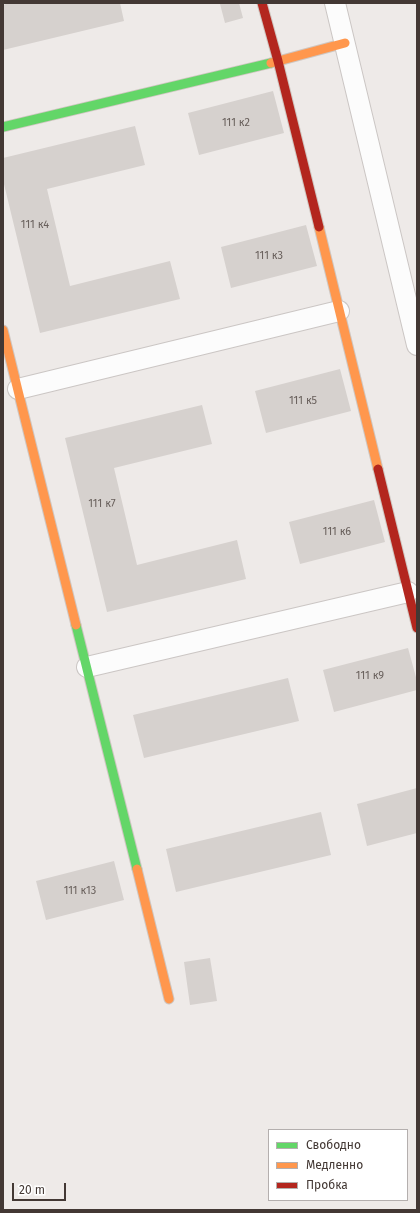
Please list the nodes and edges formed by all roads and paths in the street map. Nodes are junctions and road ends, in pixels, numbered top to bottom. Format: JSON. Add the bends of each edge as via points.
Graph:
{"nodes":[{"id":1,"x":262,"y":3,"type":"edge"},
{"id":2,"x":335,"y":3,"type":"edge"},
{"id":3,"x":345,"y":43,"type":"junction"},
{"id":4,"x":278,"y":61,"type":"junction"},
{"id":5,"x":3,"y":127,"type":"edge"},
{"id":6,"x":339,"y":311,"type":"junction"},
{"id":7,"x":3,"y":330,"type":"edge"},
{"id":8,"x":417,"y":344,"type":"edge"},
{"id":9,"x":18,"y":389,"type":"junction"},
{"id":10,"x":408,"y":592,"type":"junction"},
{"id":11,"x":417,"y":628,"type":"edge"},
{"id":12,"x":87,"y":667,"type":"junction"},
{"id":13,"x":169,"y":999,"type":"dead end"}],
"edges":[{"from":1,"to":4,"type":"street"},
{"from":2,"to":3,"type":"street"},
{"from":3,"to":4,"type":"street"},
{"from":3,"to":8,"type":"street"},
{"from":4,"to":5,"type":"street"},
{"from":4,"to":6,"type":"street"},
{"from":6,"to":9,"type":"street"},
{"from":6,"to":10,"type":"street"},
{"from":7,"to":9,"type":"street"},
{"from":9,"to":12,"type":"street"},
{"from":10,"to":11,"type":"street"},
{"from":10,"to":12,"type":"street"},
{"from":12,"to":13,"type":"street"}]}
